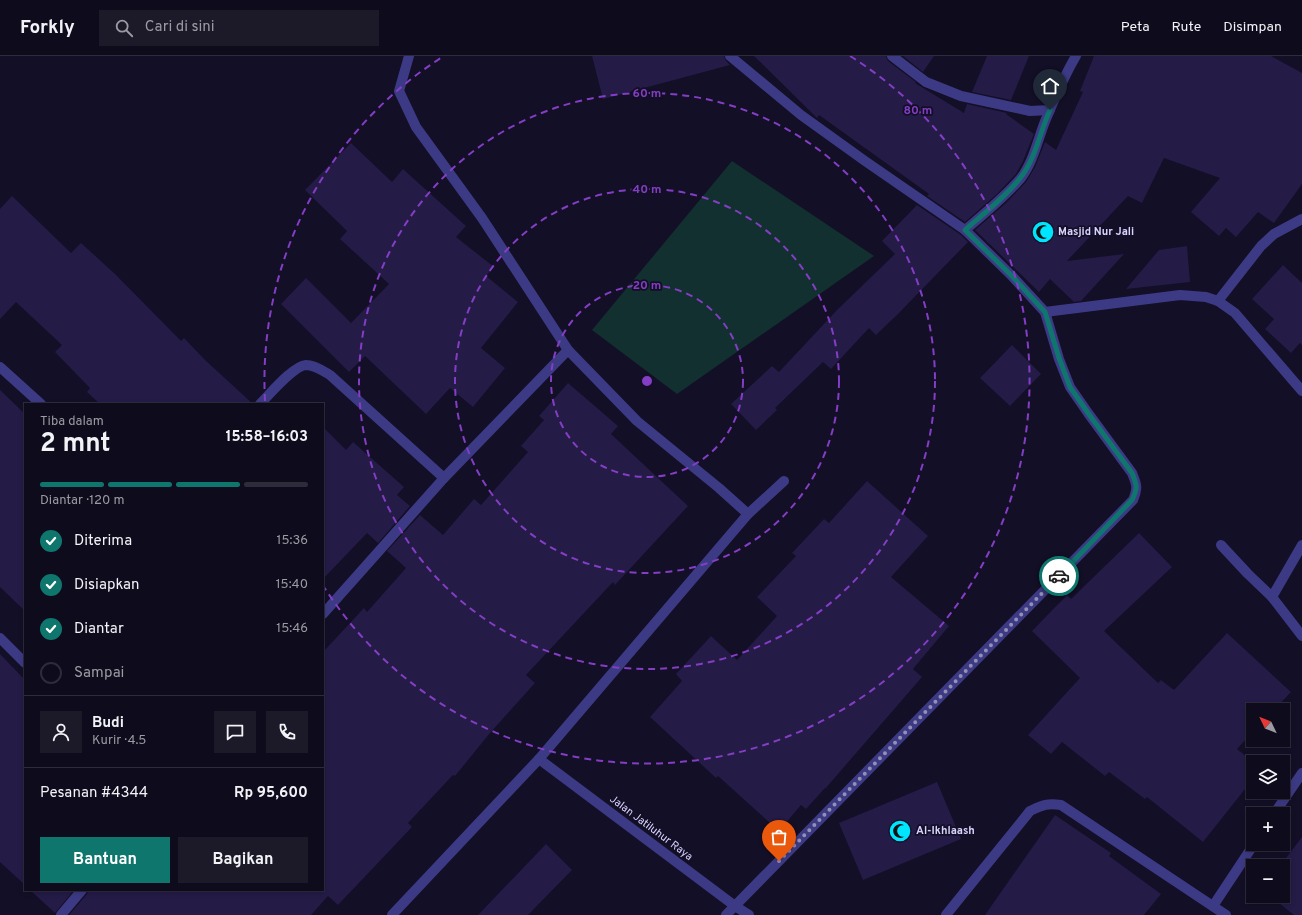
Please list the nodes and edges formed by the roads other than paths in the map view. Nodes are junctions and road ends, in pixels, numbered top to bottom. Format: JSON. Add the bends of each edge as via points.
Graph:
{"nodes":[{"id":1,"x":409,"y":56,"type":"edge"},
{"id":2,"x":730,"y":56,"type":"edge"},
{"id":3,"x":892,"y":56,"type":"edge"},
{"id":4,"x":1076,"y":56,"type":"edge"},
{"id":5,"x":1050,"y":110,"type":"junction"},
{"id":6,"x":1302,"y":219,"type":"edge"},
{"id":7,"x":965,"y":230,"type":"junction"},
{"id":8,"x":1218,"y":301,"type":"junction"},
{"id":9,"x":1045,"y":312,"type":"junction"},
{"id":10,"x":568,"y":350,"type":"junction"},
{"id":11,"x":0,"y":367,"type":"edge"},
{"id":12,"x":1302,"y":391,"type":"edge"},
{"id":13,"x":40,"y":403,"type":"edge"},
{"id":14,"x":261,"y":403,"type":"edge"},
{"id":15,"x":444,"y":478,"type":"junction"},
{"id":16,"x":784,"y":481,"type":"dead end"},
{"id":17,"x":748,"y":514,"type":"junction"},
{"id":18,"x":1221,"y":545,"type":"dead end"},
{"id":19,"x":1302,"y":545,"type":"edge"},
{"id":20,"x":1272,"y":597,"type":"junction"},
{"id":21,"x":324,"y":613,"type":"edge"},
{"id":22,"x":1302,"y":636,"type":"edge"},
{"id":23,"x":0,"y":638,"type":"edge"},
{"id":24,"x":24,"y":660,"type":"edge"},
{"id":25,"x":539,"y":759,"type":"junction"},
{"id":26,"x":1302,"y":773,"type":"edge"},
{"id":27,"x":1279,"y":807,"type":"edge"},
{"id":28,"x":1249,"y":851,"type":"edge"},
{"id":29,"x":81,"y":891,"type":"edge"},
{"id":30,"x":735,"y":906,"type":"junction"},
{"id":31,"x":1213,"y":906,"type":"junction"},
{"id":32,"x":61,"y":915,"type":"edge"},
{"id":33,"x":392,"y":915,"type":"edge"},
{"id":34,"x":726,"y":915,"type":"edge"},
{"id":35,"x":750,"y":915,"type":"edge"},
{"id":36,"x":946,"y":915,"type":"edge"},
{"id":37,"x":1226,"y":915,"type":"edge"}],
"edges":[{"from":1,"to":10,"type":"street","via":[[399,91],[416,127],[482,218]]},
{"from":2,"to":7,"type":"street","via":[[802,115]]},
{"from":3,"to":5,"type":"street","via":[[926,82],[961,96],[1030,111]]},
{"from":4,"to":5,"type":"street"},
{"from":5,"to":7,"type":"street","via":[[1022,177]]},
{"from":6,"to":8,"type":"street","via":[[1274,234],[1261,246]]},
{"from":7,"to":9,"type":"street"},
{"from":8,"to":9,"type":"street","via":[[1206,297],[1180,295]]},
{"from":8,"to":12,"type":"street","via":[[1236,313]]},
{"from":9,"to":30,"type":"street","via":[[1070,387],[1132,473],[1137,490],[1132,500]]},
{"from":10,"to":15,"type":"street"},
{"from":10,"to":17,"type":"street","via":[[637,421]]},
{"from":11,"to":13,"type":"street"},
{"from":14,"to":15,"type":"street","via":[[296,368],[306,365],[315,367],[330,375]]},
{"from":15,"to":21,"type":"street"},
{"from":16,"to":17,"type":"street"},
{"from":17,"to":25,"type":"street"},
{"from":18,"to":20,"type":"street"},
{"from":19,"to":20,"type":"street"},
{"from":20,"to":22,"type":"street"},
{"from":23,"to":24,"type":"street"},
{"from":25,"to":30,"type":"street","name":"Jalan Jatiluhur Raya"},
{"from":25,"to":33,"type":"street"},
{"from":26,"to":27,"type":"street"},
{"from":28,"to":31,"type":"street"},
{"from":29,"to":32,"type":"street"},
{"from":30,"to":34,"type":"street"},
{"from":30,"to":35,"type":"street","name":"Jalan Jatiluhur Raya"},
{"from":31,"to":36,"type":"street","via":[[1061,805],[1050,804],[1030,811]]},
{"from":31,"to":37,"type":"street"}]}
